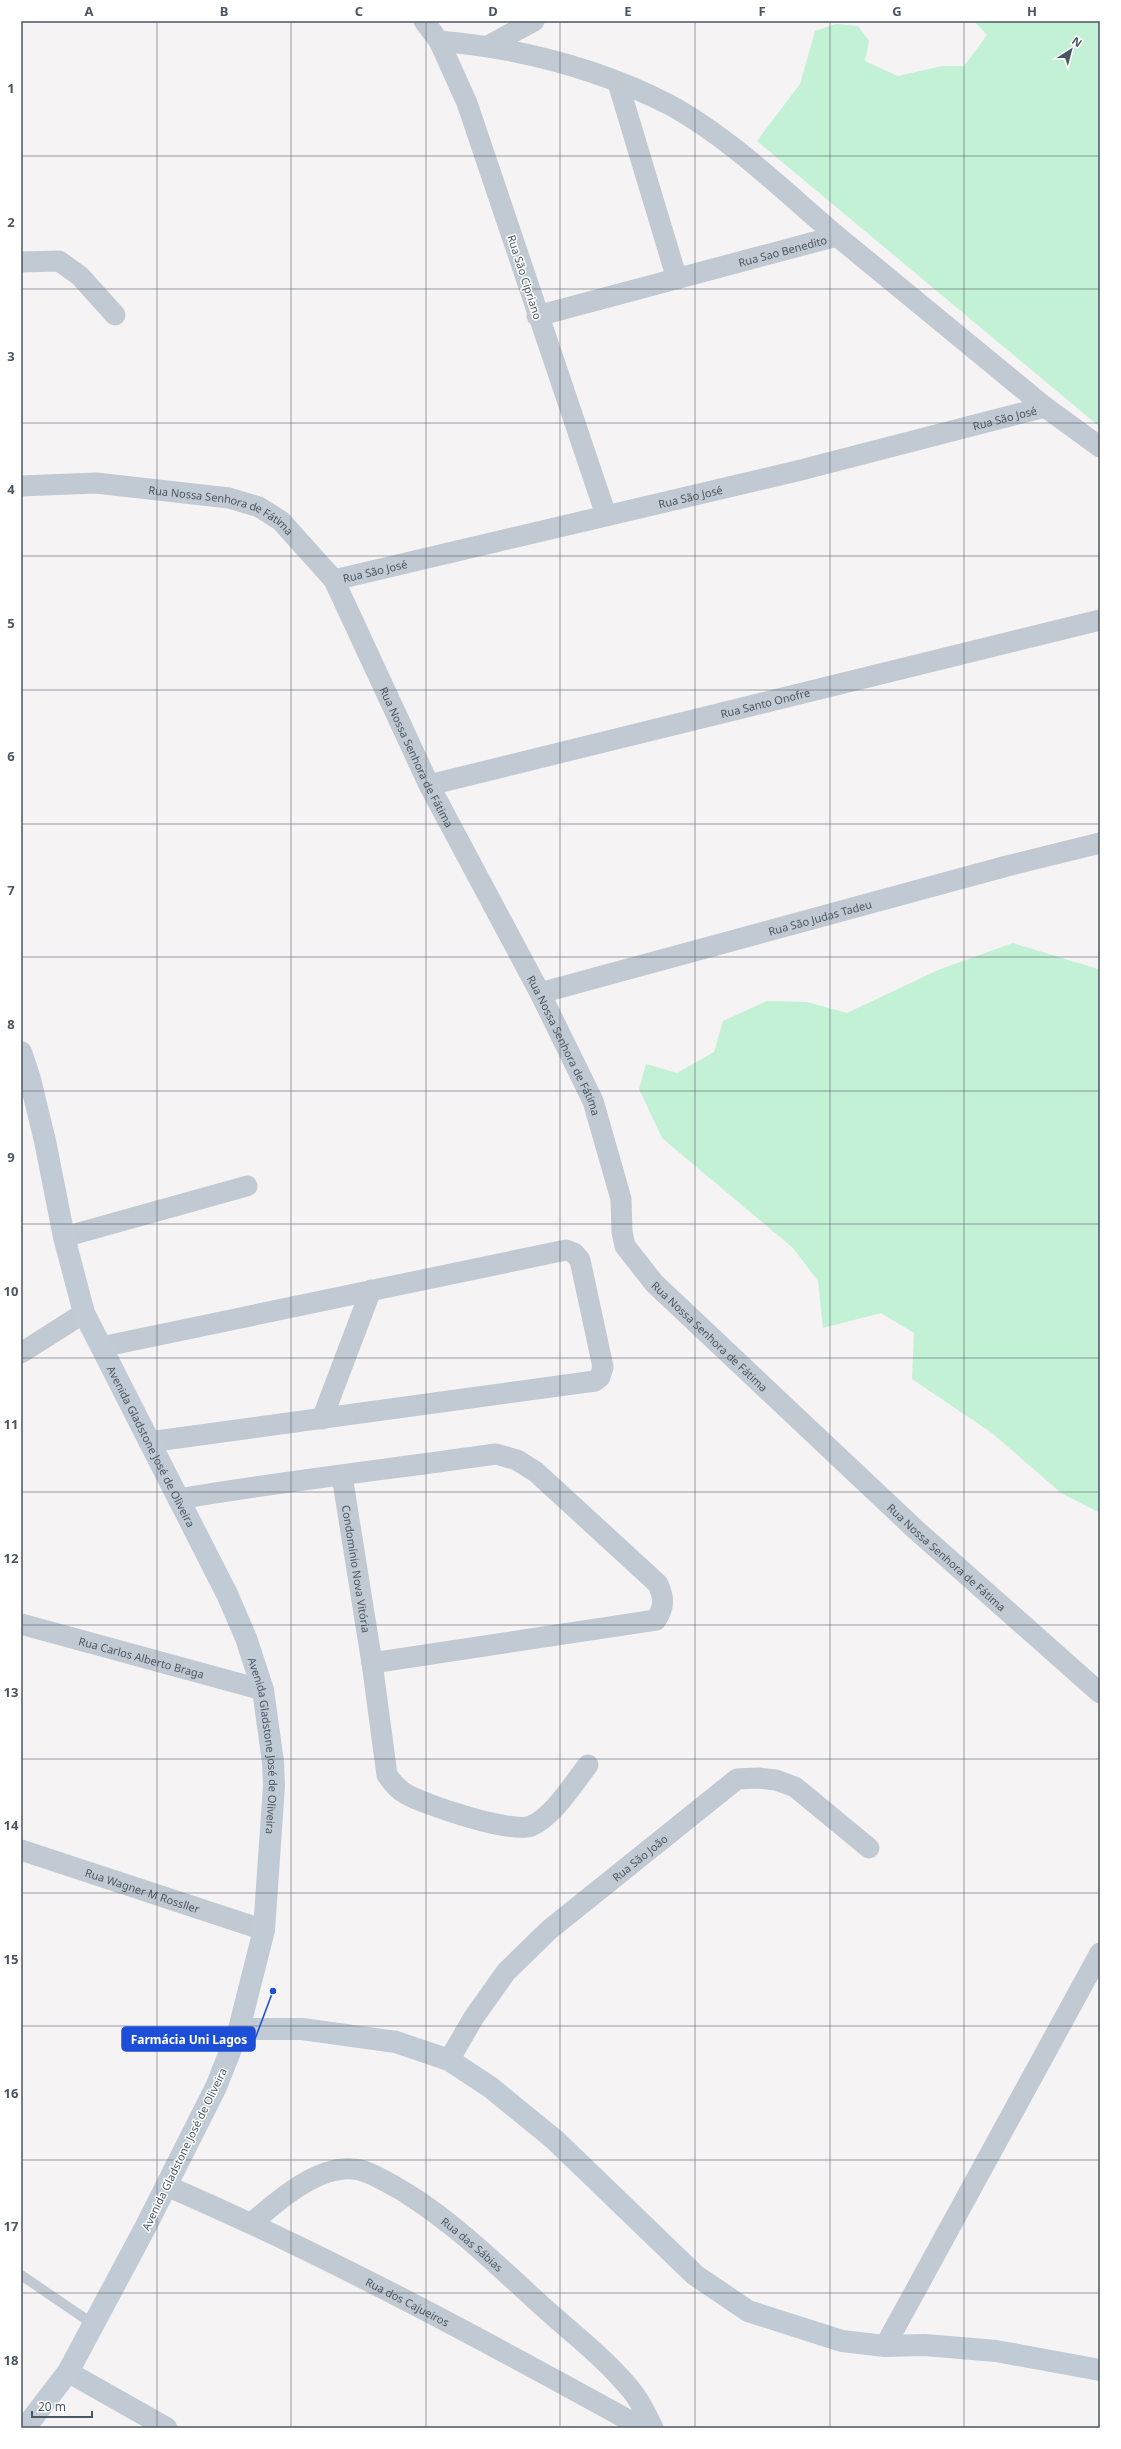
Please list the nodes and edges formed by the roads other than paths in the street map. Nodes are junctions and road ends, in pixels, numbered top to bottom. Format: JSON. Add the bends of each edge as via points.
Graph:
{"nodes":[{"id":1,"x":424,"y":21,"type":"edge"},
{"id":2,"x":534,"y":21,"type":"edge"},
{"id":3,"x":439,"y":41,"type":"junction"},
{"id":4,"x":488,"y":46,"type":"junction"},
{"id":5,"x":618,"y":83,"type":"junction"},
{"id":6,"x":837,"y":236,"type":"junction"},
{"id":7,"x":21,"y":262,"type":"edge"},
{"id":8,"x":677,"y":279,"type":"junction"},
{"id":9,"x":115,"y":315,"type":"dead end"},
{"id":10,"x":538,"y":316,"type":"junction"},
{"id":11,"x":1045,"y":407,"type":"junction"},
{"id":12,"x":1100,"y":447,"type":"edge"},
{"id":13,"x":21,"y":486,"type":"edge"},
{"id":14,"x":606,"y":516,"type":"junction"},
{"id":15,"x":334,"y":580,"type":"junction"},
{"id":16,"x":1100,"y":620,"type":"edge"},
{"id":17,"x":430,"y":785,"type":"junction"},
{"id":18,"x":1100,"y":843,"type":"edge"},
{"id":19,"x":540,"y":993,"type":"junction"},
{"id":20,"x":21,"y":1052,"type":"edge"},
{"id":21,"x":247,"y":1186,"type":"dead end"},
{"id":22,"x":64,"y":1237,"type":"junction"},
{"id":23,"x":371,"y":1290,"type":"junction"},
{"id":24,"x":84,"y":1313,"type":"junction"},
{"id":25,"x":101,"y":1347,"type":"junction"},
{"id":26,"x":21,"y":1353,"type":"edge"},
{"id":27,"x":322,"y":1419,"type":"junction"},
{"id":28,"x":149,"y":1442,"type":"junction"},
{"id":29,"x":342,"y":1476,"type":"junction"},
{"id":30,"x":178,"y":1499,"type":"junction"},
{"id":31,"x":21,"y":1624,"type":"edge"},
{"id":32,"x":372,"y":1663,"type":"junction"},
{"id":33,"x":263,"y":1690,"type":"junction"},
{"id":34,"x":1100,"y":1693,"type":"edge"},
{"id":35,"x":588,"y":1765,"type":"dead end"},
{"id":36,"x":869,"y":1848,"type":"dead end"},
{"id":37,"x":21,"y":1850,"type":"edge"},
{"id":38,"x":264,"y":1930,"type":"junction"},
{"id":39,"x":1100,"y":1953,"type":"edge"},
{"id":40,"x":239,"y":2029,"type":"junction"},
{"id":41,"x":449,"y":2060,"type":"junction"},
{"id":42,"x":167,"y":2186,"type":"junction"},
{"id":43,"x":252,"y":2223,"type":"junction"},
{"id":44,"x":21,"y":2275,"type":"edge"},
{"id":45,"x":93,"y":2324,"type":"junction"},
{"id":46,"x":885,"y":2346,"type":"junction"},
{"id":47,"x":1100,"y":2370,"type":"edge"},
{"id":48,"x":68,"y":2372,"type":"junction"},
{"id":49,"x":26,"y":2428,"type":"edge"},
{"id":50,"x":166,"y":2428,"type":"edge"},
{"id":51,"x":643,"y":2428,"type":"edge"},
{"id":52,"x":653,"y":2428,"type":"edge"}],
"edges":[{"from":1,"to":3,"type":"street","name":"Rua São Cipriano"},
{"from":2,"to":4,"type":"street"},
{"from":3,"to":4,"type":"street"},
{"from":3,"to":10,"type":"street","name":"Rua São Cipriano","via":[[467,104]]},
{"from":4,"to":5,"type":"street","via":[[546,58]]},
{"from":5,"to":6,"type":"street","via":[[668,104],[718,137]]},
{"from":5,"to":8,"type":"street"},
{"from":6,"to":8,"type":"street","name":"Rua Sao Benedito"},
{"from":6,"to":11,"type":"street","name":"Rua Sao Benedito"},
{"from":7,"to":9,"type":"street","via":[[59,261],[80,276]]},
{"from":8,"to":10,"type":"street","name":"Rua Sao Benedito"},
{"from":10,"to":14,"type":"street","name":"Rua São Cipriano"},
{"from":11,"to":12,"type":"street","name":"Rua Sao Benedito"},
{"from":11,"to":14,"type":"street","name":"Rua São José","via":[[797,471]]},
{"from":13,"to":15,"type":"street","name":"Rua Nossa Senhora de Fátima","via":[[96,483],[229,498],[259,507],[281,521]]},
{"from":14,"to":15,"type":"street","name":"Rua São José"},
{"from":15,"to":17,"type":"street","name":"Rua Nossa Senhora de Fátima"},
{"from":16,"to":17,"type":"street","name":"Rua Santo Onofre"},
{"from":17,"to":19,"type":"street","name":"Rua Nossa Senhora de Fátima"},
{"from":18,"to":19,"type":"street","name":"Rua São Judas Tadeu"},
{"from":19,"to":34,"type":"street","name":"Rua Nossa Senhora de Fátima","via":[[593,1101],[621,1198],[625,1246],[634,1258],[654,1283],[916,1530]]},
{"from":20,"to":22,"type":"main road","name":"Avenida Gladstone José de Oliveira","via":[[45,1141]]},
{"from":21,"to":22,"type":"street"},
{"from":22,"to":24,"type":"main road","name":"Avenida Gladstone José de Oliveira"},
{"from":23,"to":25,"type":"street"},
{"from":23,"to":27,"type":"street"},
{"from":23,"to":27,"type":"street","via":[[566,1250],[574,1253],[580,1260],[603,1372],[596,1381]]},
{"from":24,"to":25,"type":"main road","name":"Avenida Gladstone José de Oliveira"},
{"from":24,"to":26,"type":"street"},
{"from":25,"to":28,"type":"main road","name":"Avenida Gladstone José de Oliveira"},
{"from":27,"to":28,"type":"street"},
{"from":28,"to":30,"type":"main road","name":"Avenida Gladstone José de Oliveira"},
{"from":29,"to":30,"type":"street","via":[[267,1484]]},
{"from":29,"to":32,"type":"street","name":"Condomínio Nova Vitória"},
{"from":29,"to":32,"type":"street","via":[[496,1454],[517,1460],[536,1472],[658,1584],[664,1598],[663,1610],[656,1620]]},
{"from":30,"to":33,"type":"main road","name":"Avenida Gladstone José de Oliveira","via":[[227,1594],[246,1638]]},
{"from":31,"to":33,"type":"street","name":"Rua Carlos Alberto Braga"},
{"from":32,"to":35,"type":"street","name":"Condomínio Nova Vitória","via":[[387,1775],[395,1787],[407,1795],[442,1810],[511,1827],[529,1827],[545,1819]]},
{"from":33,"to":38,"type":"main road","name":"Avenida Gladstone José de Oliveira","via":[[274,1786]]},
{"from":36,"to":41,"type":"street","name":"Rua São João","via":[[795,1787],[776,1780],[736,1779],[549,1930],[506,1972],[474,2017]]},
{"from":37,"to":38,"type":"street","name":"Rua Wagner M Rossller"},
{"from":38,"to":40,"type":"main road","name":"Avenida Gladstone José de Oliveira"},
{"from":39,"to":46,"type":"street"},
{"from":40,"to":41,"type":"main road","via":[[302,2029],[396,2042]]},
{"from":40,"to":42,"type":"main road","name":"Avenida Gladstone José de Oliveira","via":[[216,2087]]},
{"from":41,"to":46,"type":"main road","via":[[490,2087],[555,2140],[648,2233],[695,2275],[748,2310],[842,2341]]},
{"from":42,"to":43,"type":"street","name":"Rua dos Cajueiros"},
{"from":42,"to":45,"type":"main road","name":"Avenida Gladstone José de Oliveira"},
{"from":43,"to":51,"type":"street","name":"Rua dos Cajueiros","via":[[453,2324]]},
{"from":43,"to":52,"type":"street","name":"Rua das Sábias","via":[[279,2200],[309,2180],[337,2170],[359,2170],[393,2185],[438,2213],[605,2361],[633,2392]]},
{"from":44,"to":45,"type":"lane"},
{"from":45,"to":48,"type":"main road","name":"Avenida Gladstone José de Oliveira"},
{"from":46,"to":47,"type":"main road","via":[[996,2351]]},
{"from":48,"to":49,"type":"main road","name":"Avenida Gladstone José de Oliveira"},
{"from":48,"to":50,"type":"street"}]}
